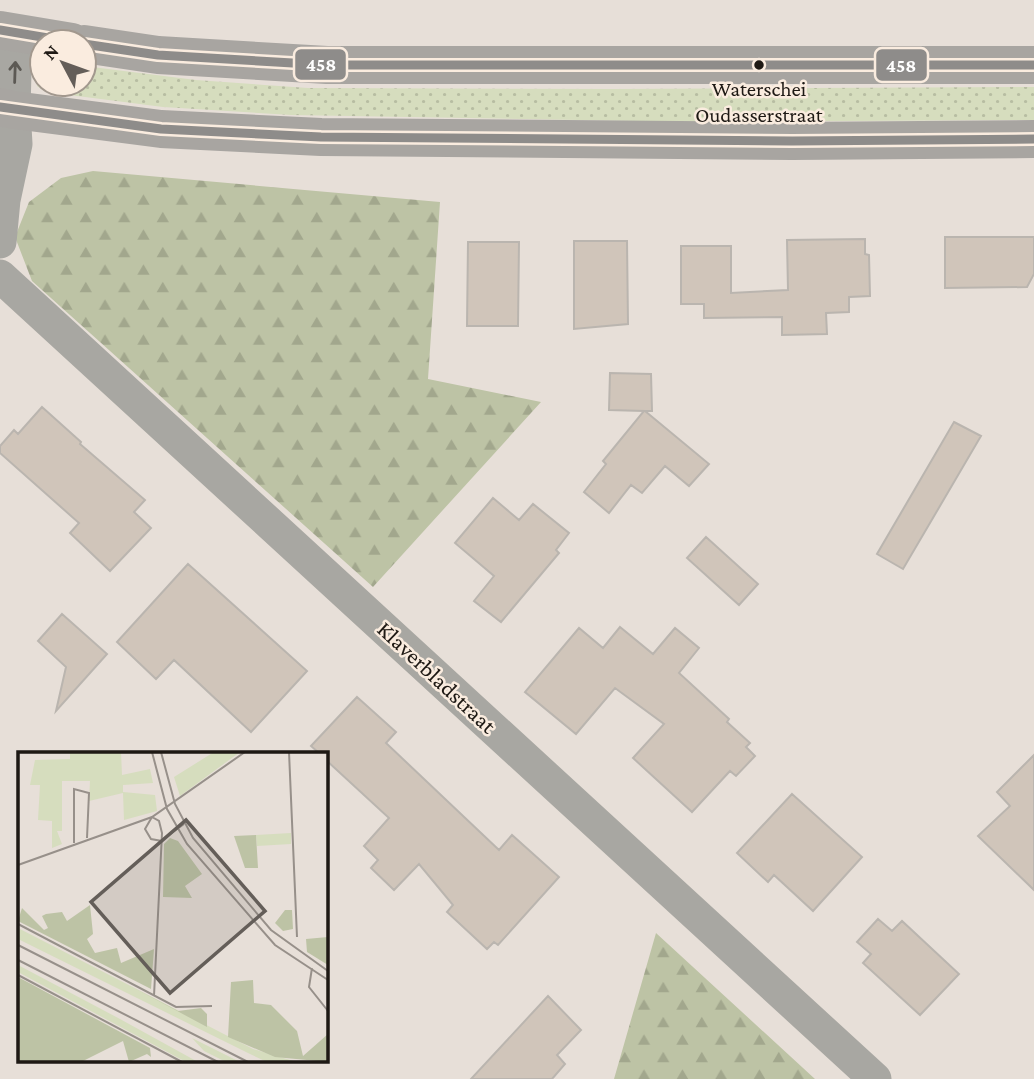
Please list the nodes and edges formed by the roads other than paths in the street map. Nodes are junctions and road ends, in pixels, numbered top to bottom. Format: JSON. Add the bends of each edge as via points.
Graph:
{"nodes":[{"id":1,"x":8,"y":31,"type":"edge"},
{"id":2,"x":28,"y":34,"type":"edge"},
{"id":3,"x":98,"y":46,"type":"edge"},
{"id":4,"x":1034,"y":65,"type":"edge"},
{"id":5,"x":7,"y":108,"type":"edge"},
{"id":6,"x":1034,"y":139,"type":"edge"},
{"id":7,"x":0,"y":242,"type":"edge"},
{"id":8,"x":0,"y":276,"type":"edge"},
{"id":9,"x":875,"y":1079,"type":"edge"}],
"edges":[{"from":1,"to":2,"type":"main road"},
{"from":5,"to":1,"type":"street","one_way":true},
{"from":3,"to":4,"type":"main road","via":[[158,55],[327,65]]},
{"from":5,"to":6,"type":"main road","via":[[161,130],[321,138]]},
{"from":5,"to":7,"type":"street","via":[[16,144]]},
{"from":8,"to":9,"type":"street","name":"Klaverbladstraat"}]}
